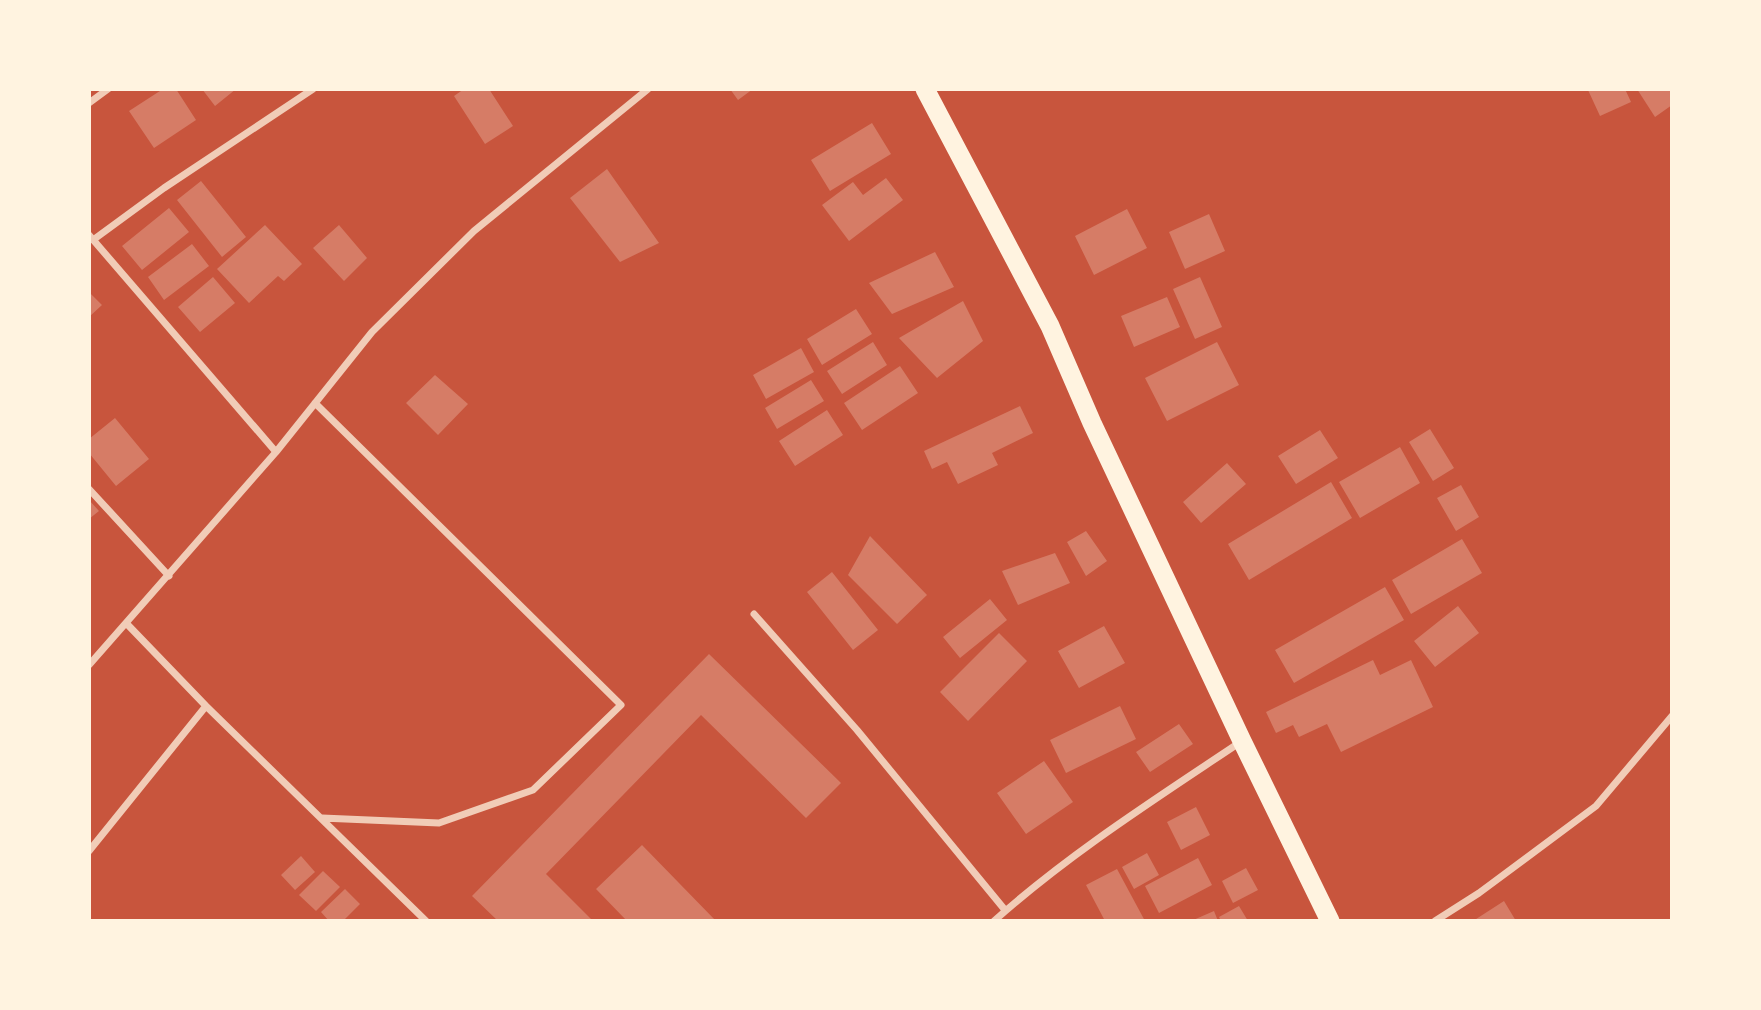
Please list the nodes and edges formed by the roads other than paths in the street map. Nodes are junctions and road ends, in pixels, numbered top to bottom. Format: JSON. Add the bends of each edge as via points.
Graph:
{"nodes":[{"id":1,"x":108,"y":89,"type":"edge"},
{"id":2,"x":313,"y":89,"type":"edge"},
{"id":3,"x":648,"y":89,"type":"edge"},
{"id":4,"x":925,"y":89,"type":"edge"},
{"id":5,"x":89,"y":103,"type":"edge"},
{"id":6,"x":91,"y":237,"type":"edge"},
{"id":7,"x":314,"y":403,"type":"junction"},
{"id":8,"x":276,"y":452,"type":"junction"},
{"id":9,"x":89,"y":489,"type":"edge"},
{"id":10,"x":169,"y":576,"type":"junction"},
{"id":11,"x":754,"y":614,"type":"dead end"},
{"id":12,"x":127,"y":624,"type":"junction"},
{"id":13,"x":89,"y":665,"type":"edge"},
{"id":14,"x":206,"y":706,"type":"junction"},
{"id":15,"x":1672,"y":716,"type":"edge"},
{"id":16,"x":1242,"y":741,"type":"junction"},
{"id":17,"x":322,"y":818,"type":"junction"},
{"id":18,"x":89,"y":851,"type":"edge"},
{"id":19,"x":1005,"y":910,"type":"junction"},
{"id":20,"x":426,"y":921,"type":"edge"},
{"id":21,"x":994,"y":921,"type":"edge"},
{"id":22,"x":1330,"y":921,"type":"edge"},
{"id":23,"x":1435,"y":921,"type":"edge"}],
"edges":[{"from":1,"to":5,"type":"street"},
{"from":2,"to":6,"type":"street"},
{"from":3,"to":7,"type":"street","via":[[474,231],[372,332]]},
{"from":4,"to":16,"type":"highway","via":[[1051,326]]},
{"from":6,"to":8,"type":"street"},
{"from":7,"to":8,"type":"street"},
{"from":7,"to":17,"type":"street","via":[[621,705],[533,790],[439,823]]},
{"from":8,"to":10,"type":"street"},
{"from":9,"to":10,"type":"street"},
{"from":10,"to":12,"type":"street"},
{"from":11,"to":19,"type":"street","via":[[857,730]]},
{"from":12,"to":13,"type":"street"},
{"from":12,"to":14,"type":"street"},
{"from":14,"to":17,"type":"street"},
{"from":14,"to":18,"type":"street"},
{"from":15,"to":23,"type":"street","via":[[1597,806]]},
{"from":16,"to":19,"type":"street","via":[[1105,833]]},
{"from":16,"to":22,"type":"highway"},
{"from":17,"to":20,"type":"street"},
{"from":19,"to":21,"type":"street"}]}
